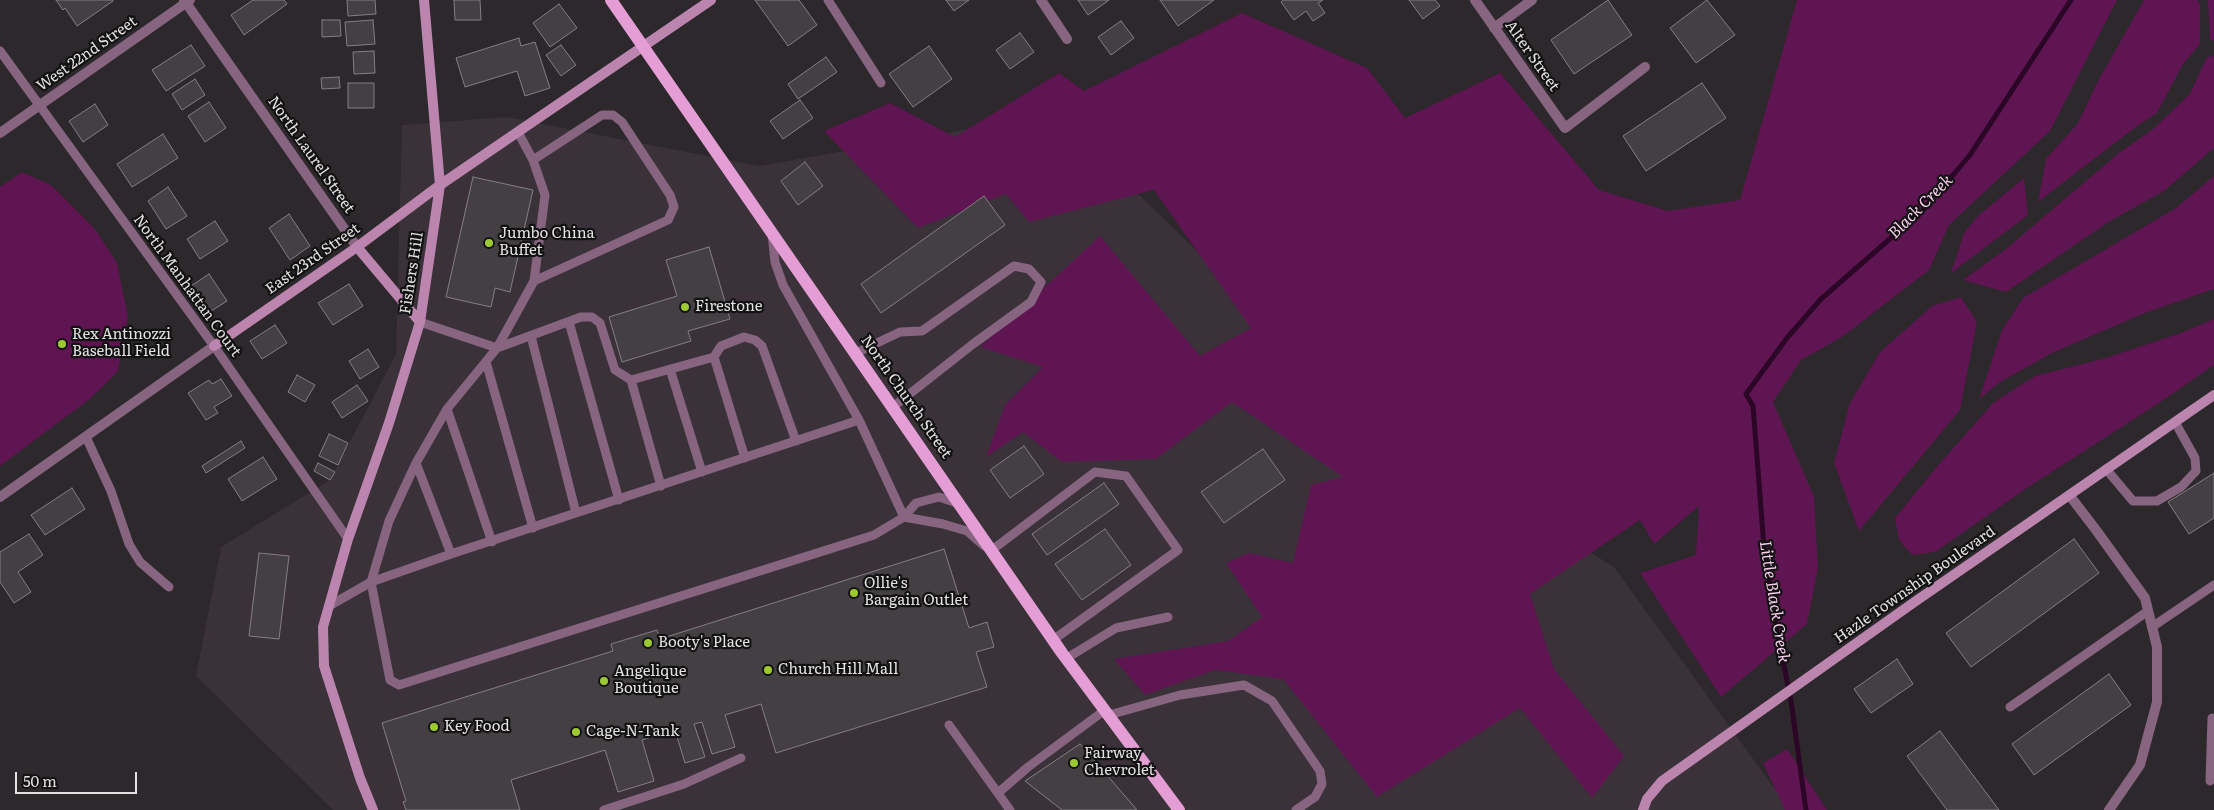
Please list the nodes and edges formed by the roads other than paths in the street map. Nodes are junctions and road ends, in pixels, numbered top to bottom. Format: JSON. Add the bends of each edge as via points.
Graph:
{"nodes":[{"id":1,"x":424,"y":0,"type":"edge"},
{"id":2,"x":611,"y":0,"type":"edge"},
{"id":3,"x":711,"y":0,"type":"edge"},
{"id":4,"x":828,"y":0,"type":"edge"},
{"id":5,"x":1041,"y":0,"type":"edge"},
{"id":6,"x":1475,"y":0,"type":"edge"},
{"id":7,"x":1532,"y":0,"type":"edge"},
{"id":8,"x":187,"y":1,"type":"edge"},
{"id":9,"x":1494,"y":28,"type":"junction"},
{"id":10,"x":1067,"y":39,"type":"dead end"},
{"id":11,"x":644,"y":45,"type":"junction"},
{"id":12,"x":0,"y":51,"type":"edge"},
{"id":13,"x":1645,"y":67,"type":"dead end"},
{"id":14,"x":881,"y":83,"type":"dead end"},
{"id":15,"x":39,"y":106,"type":"junction"},
{"id":16,"x":518,"y":132,"type":"junction"},
{"id":17,"x":0,"y":133,"type":"edge"},
{"id":18,"x":533,"y":160,"type":"junction"},
{"id":19,"x":440,"y":185,"type":"junction"},
{"id":20,"x":771,"y":230,"type":"junction"},
{"id":21,"x":357,"y":247,"type":"junction"},
{"id":22,"x":534,"y":281,"type":"junction"},
{"id":23,"x":420,"y":322,"type":"junction"},
{"id":24,"x":569,"y":322,"type":"junction"},
{"id":25,"x":531,"y":336,"type":"junction"},
{"id":26,"x":214,"y":346,"type":"junction"},
{"id":27,"x":497,"y":348,"type":"junction"},
{"id":28,"x":856,"y":353,"type":"junction"},
{"id":29,"x":714,"y":357,"type":"junction"},
{"id":30,"x":486,"y":362,"type":"junction"},
{"id":31,"x":670,"y":369,"type":"junction"},
{"id":32,"x":631,"y":380,"type":"junction"},
{"id":33,"x":2214,"y":395,"type":"edge"},
{"id":34,"x":894,"y":407,"type":"junction"},
{"id":35,"x":446,"y":410,"type":"junction"},
{"id":36,"x":859,"y":420,"type":"junction"},
{"id":37,"x":2175,"y":422,"type":"junction"},
{"id":38,"x":86,"y":437,"type":"junction"},
{"id":39,"x":796,"y":441,"type":"junction"},
{"id":40,"x":745,"y":458,"type":"junction"},
{"id":41,"x":416,"y":463,"type":"junction"},
{"id":42,"x":2106,"y":469,"type":"junction"},
{"id":43,"x":702,"y":472,"type":"junction"},
{"id":44,"x":661,"y":486,"type":"junction"},
{"id":45,"x":2070,"y":496,"type":"junction"},
{"id":46,"x":0,"y":497,"type":"edge"},
{"id":47,"x":619,"y":500,"type":"junction"},
{"id":48,"x":961,"y":504,"type":"junction"},
{"id":49,"x":576,"y":513,"type":"junction"},
{"id":50,"x":904,"y":518,"type":"junction"},
{"id":51,"x":533,"y":528,"type":"junction"},
{"id":52,"x":348,"y":539,"type":"junction"},
{"id":53,"x":492,"y":542,"type":"junction"},
{"id":54,"x":451,"y":554,"type":"junction"},
{"id":55,"x":995,"y":555,"type":"junction"},
{"id":56,"x":371,"y":582,"type":"junction"},
{"id":57,"x":2214,"y":585,"type":"edge"},
{"id":58,"x":169,"y":587,"type":"dead end"},
{"id":59,"x":329,"y":606,"type":"junction"},
{"id":60,"x":2148,"y":611,"type":"junction"},
{"id":61,"x":1168,"y":617,"type":"dead end"},
{"id":62,"x":2152,"y":627,"type":"junction"},
{"id":63,"x":1053,"y":640,"type":"junction"},
{"id":64,"x":1064,"y":655,"type":"junction"},
{"id":65,"x":2010,"y":707,"type":"dead end"},
{"id":66,"x":1107,"y":713,"type":"junction"},
{"id":67,"x":2214,"y":719,"type":"edge"},
{"id":68,"x":949,"y":725,"type":"dead end"},
{"id":69,"x":741,"y":758,"type":"dead end"},
{"id":70,"x":2210,"y":781,"type":"dead end"},
{"id":71,"x":998,"y":794,"type":"junction"},
{"id":72,"x":373,"y":810,"type":"edge"},
{"id":73,"x":604,"y":810,"type":"edge"},
{"id":74,"x":1010,"y":810,"type":"edge"},
{"id":75,"x":1179,"y":810,"type":"edge"},
{"id":76,"x":1296,"y":810,"type":"edge"},
{"id":77,"x":1643,"y":810,"type":"edge"},
{"id":78,"x":2109,"y":810,"type":"edge"}],
"edges":[{"from":1,"to":19,"type":"street","name":"Fishers Hill"},
{"from":2,"to":11,"type":"main road","name":"North Church Street"},
{"from":3,"to":11,"type":"street","name":"East 23rd Street"},
{"from":4,"to":14,"type":"lane"},
{"from":5,"to":10,"type":"street"},
{"from":6,"to":9,"type":"street","name":"Alter Street"},
{"from":7,"to":9,"type":"street"},
{"from":8,"to":15,"type":"street","name":"West 22nd Street"},
{"from":8,"to":21,"type":"street","name":"North Laurel Street"},
{"from":9,"to":13,"type":"street","name":"Alter Street","via":[[1565,128]]},
{"from":11,"to":16,"type":"street","name":"East 23rd Street"},
{"from":11,"to":20,"type":"main road","name":"North Church Street"},
{"from":12,"to":15,"type":"lane","name":"North Manhattan Court"},
{"from":15,"to":17,"type":"street","name":"West 22nd Street"},
{"from":15,"to":26,"type":"lane","name":"North Manhattan Court"},
{"from":16,"to":18,"type":"lane"},
{"from":16,"to":19,"type":"street","name":"East 23rd Street"},
{"from":18,"to":22,"type":"lane","via":[[545,195]]},
{"from":18,"to":22,"type":"lane","via":[[602,115],[613,115],[622,122],[670,195],[674,207],[668,220]]},
{"from":19,"to":21,"type":"street","name":"East 23rd Street"},
{"from":19,"to":23,"type":"street","name":"Fishers Hill"},
{"from":20,"to":28,"type":"main road","name":"North Church Street"},
{"from":20,"to":36,"type":"lane","via":[[775,262],[783,285]]},
{"from":21,"to":23,"type":"street","name":"North Laurel Street"},
{"from":21,"to":26,"type":"street","name":"East 23rd Street"},
{"from":22,"to":27,"type":"lane"},
{"from":23,"to":27,"type":"lane"},
{"from":23,"to":52,"type":"street","name":"Fishers Hill","via":[[390,423]]},
{"from":24,"to":25,"type":"lane"},
{"from":24,"to":32,"type":"lane","via":[[592,317],[600,323],[616,370]]},
{"from":24,"to":47,"type":"lane"},
{"from":25,"to":27,"type":"lane"},
{"from":25,"to":49,"type":"lane"},
{"from":26,"to":38,"type":"street","name":"East 23rd Street"},
{"from":26,"to":52,"type":"lane","name":"North Manhattan Court"},
{"from":27,"to":30,"type":"lane"},
{"from":28,"to":34,"type":"main road","name":"North Church Street"},
{"from":28,"to":34,"type":"lane","via":[[900,332],[922,331],[1014,266],[1029,269],[1041,282],[1031,302],[972,344]]},
{"from":29,"to":31,"type":"lane"},
{"from":29,"to":39,"type":"lane","via":[[721,346],[744,337],[762,346]]},
{"from":29,"to":40,"type":"lane"},
{"from":30,"to":35,"type":"lane"},
{"from":30,"to":51,"type":"lane"},
{"from":31,"to":32,"type":"lane"},
{"from":31,"to":43,"type":"lane"},
{"from":32,"to":44,"type":"lane"},
{"from":33,"to":37,"type":"street","name":"Hazle Township Boulevard"},
{"from":34,"to":48,"type":"main road","name":"North Church Street"},
{"from":35,"to":41,"type":"lane"},
{"from":35,"to":53,"type":"lane"},
{"from":36,"to":39,"type":"lane"},
{"from":36,"to":50,"type":"lane"},
{"from":37,"to":42,"type":"street","name":"Hazle Township Boulevard"},
{"from":37,"to":42,"type":"lane","via":[[2195,458],[2196,471],[2181,487],[2157,501],[2133,501]]},
{"from":38,"to":46,"type":"street","name":"East 23rd Street"},
{"from":38,"to":58,"type":"lane","via":[[111,491],[129,544],[140,562]]},
{"from":39,"to":40,"type":"lane"},
{"from":40,"to":43,"type":"lane"},
{"from":41,"to":54,"type":"lane"},
{"from":41,"to":56,"type":"lane","via":[[389,521]]},
{"from":42,"to":45,"type":"street","name":"Hazle Township Boulevard"},
{"from":43,"to":44,"type":"lane"},
{"from":44,"to":47,"type":"lane"},
{"from":45,"to":60,"type":"street","via":[[2144,598]]},
{"from":45,"to":77,"type":"street","name":"Hazle Township Boulevard","via":[[1662,781],[1647,799]]},
{"from":47,"to":49,"type":"lane"},
{"from":48,"to":50,"type":"lane","via":[[939,497],[916,503]]},
{"from":48,"to":55,"type":"main road","name":"North Church Street"},
{"from":49,"to":51,"type":"lane"},
{"from":50,"to":55,"type":"lane","via":[[967,531]]},
{"from":50,"to":56,"type":"lane","via":[[874,536],[399,685],[390,680]]},
{"from":51,"to":53,"type":"lane"},
{"from":52,"to":59,"type":"street","name":"Fishers Hill"},
{"from":53,"to":54,"type":"lane"},
{"from":54,"to":56,"type":"lane"},
{"from":55,"to":63,"type":"main road","name":"North Church Street"},
{"from":55,"to":63,"type":"lane","via":[[1096,472],[1126,476],[1178,550]]},
{"from":56,"to":59,"type":"lane"},
{"from":57,"to":62,"type":"lane"},
{"from":59,"to":72,"type":"street","name":"Fishers Hill","via":[[323,627],[324,666]]},
{"from":60,"to":62,"type":"street"},
{"from":60,"to":65,"type":"lane"},
{"from":61,"to":64,"type":"lane","via":[[1116,628]]},
{"from":62,"to":78,"type":"street","via":[[2157,647],[2157,702],[2140,765]]},
{"from":63,"to":64,"type":"main road","name":"North Church Street"},
{"from":64,"to":66,"type":"main road","name":"North Church Street"},
{"from":66,"to":71,"type":"lane","via":[[1028,767]]},
{"from":66,"to":75,"type":"main road","name":"North Church Street"},
{"from":66,"to":76,"type":"lane","via":[[1180,695],[1244,685],[1272,701],[1320,771],[1322,784],[1315,797]]},
{"from":67,"to":70,"type":"lane"},
{"from":68,"to":71,"type":"lane"},
{"from":69,"to":73,"type":"lane","via":[[684,784]]},
{"from":71,"to":74,"type":"lane"}]}
